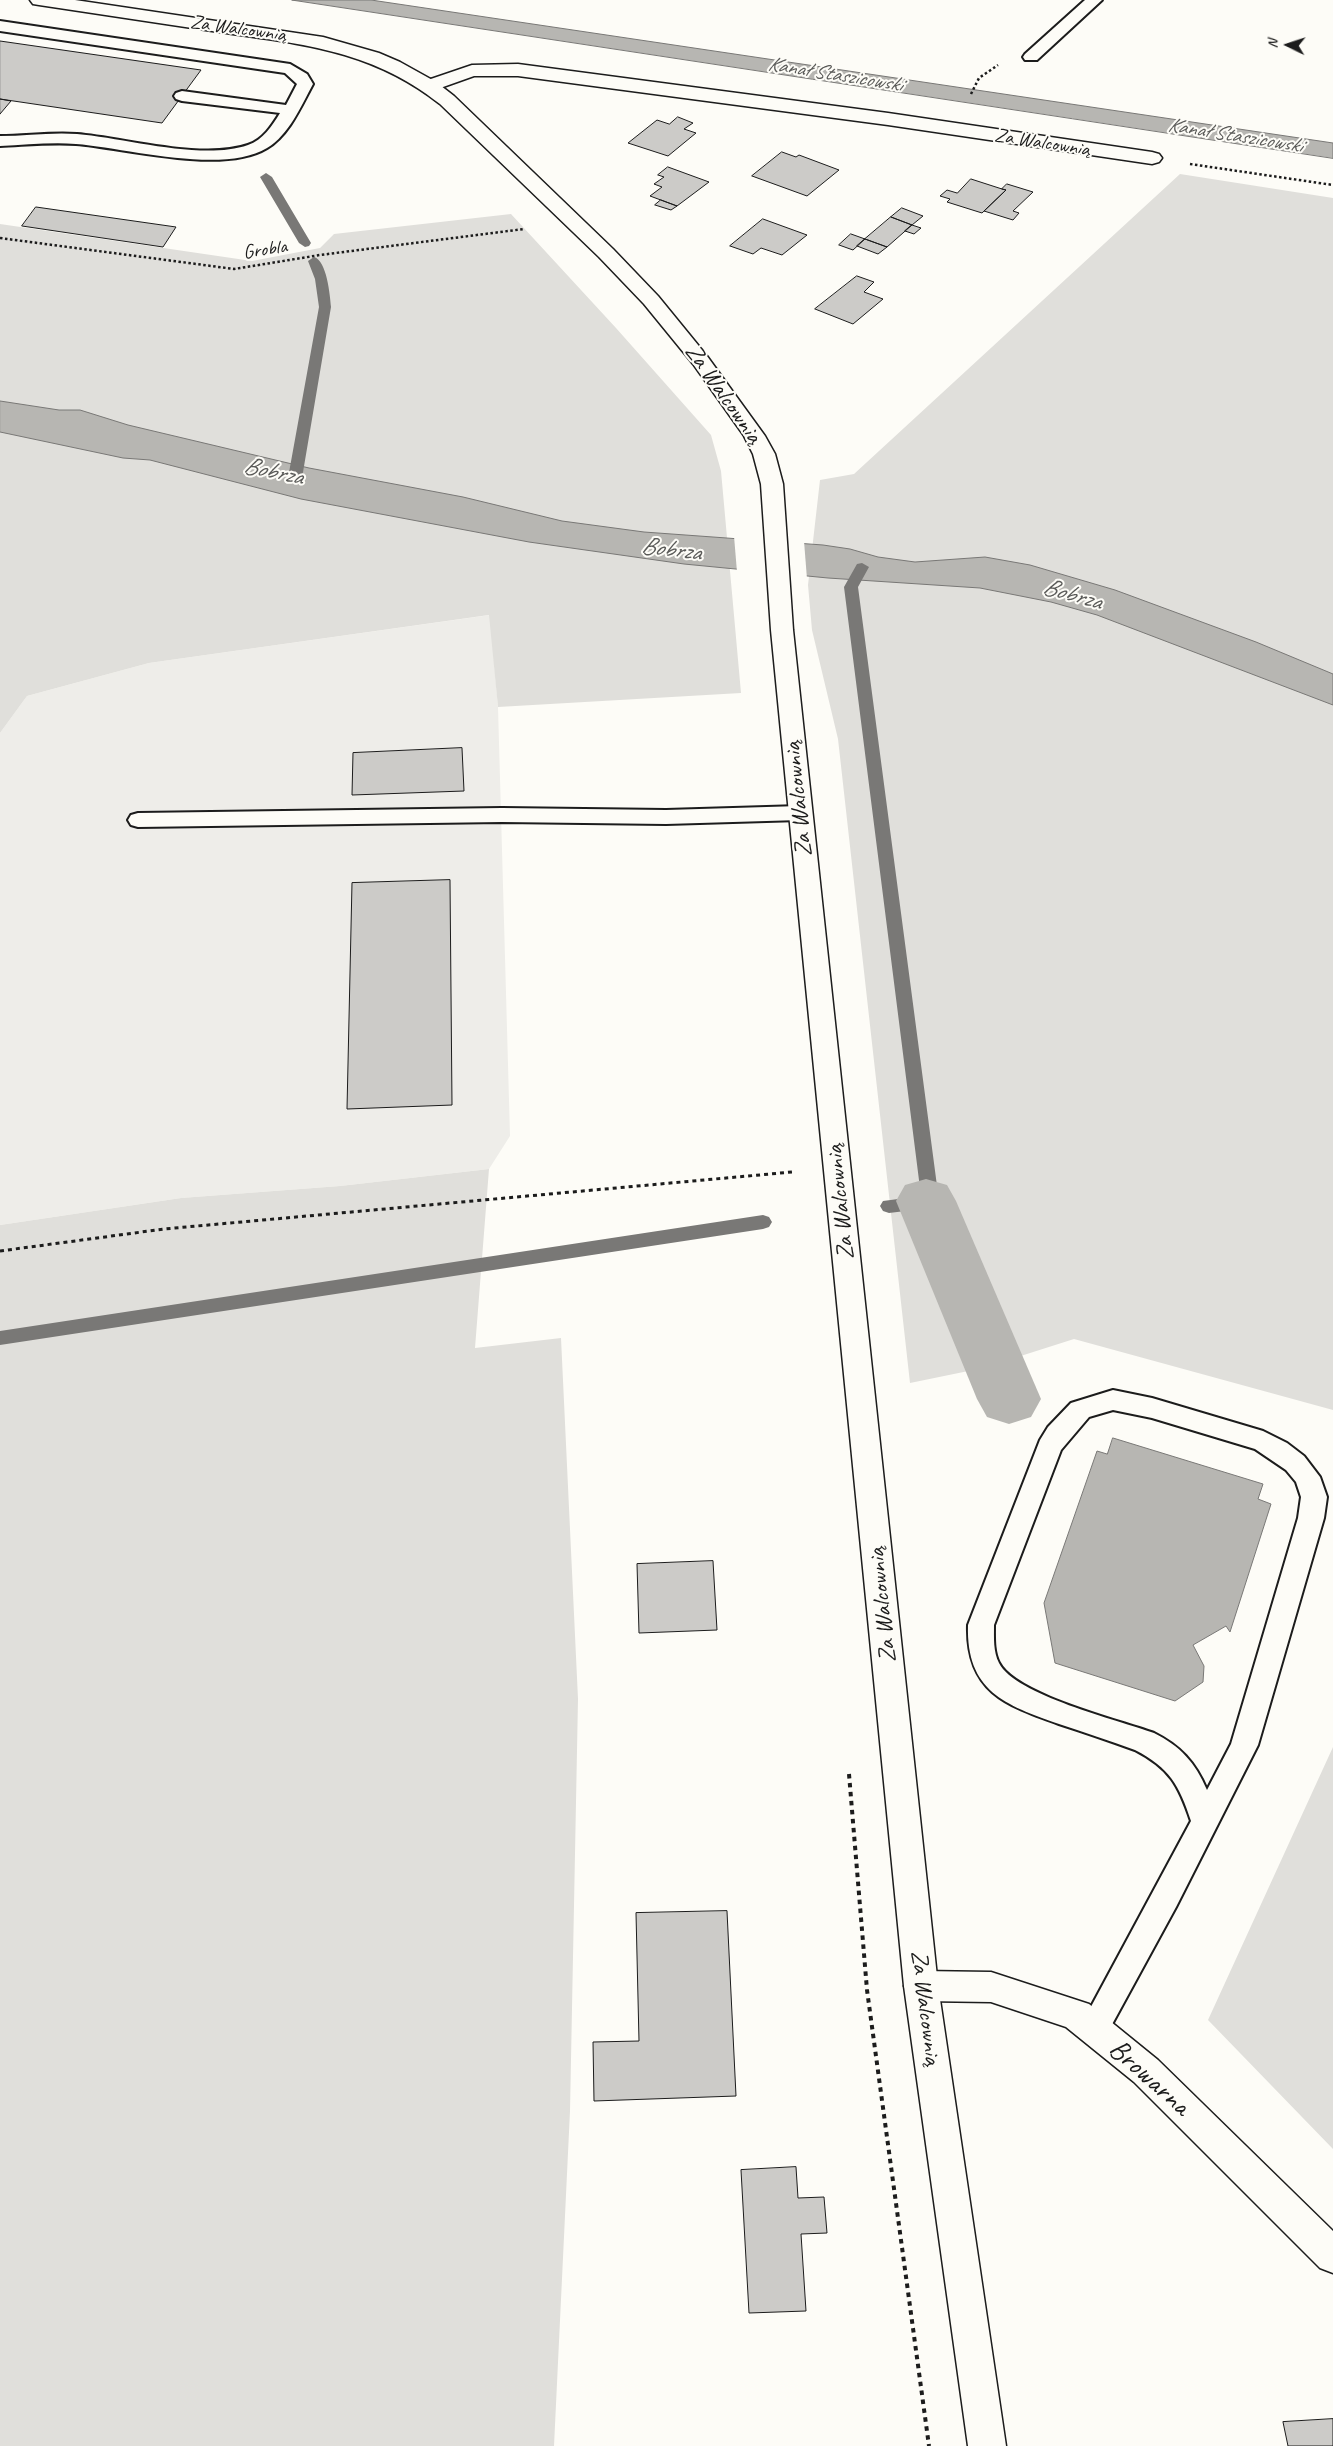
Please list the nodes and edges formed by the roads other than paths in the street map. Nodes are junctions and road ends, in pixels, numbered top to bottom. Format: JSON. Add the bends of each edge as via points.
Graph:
{"nodes":[{"id":1,"x":39,"y":0,"type":"edge"},
{"id":2,"x":1094,"y":0,"type":"edge"},
{"id":3,"x":0,"y":26,"type":"edge"},
{"id":4,"x":1031,"y":57,"type":"dead end"},
{"id":5,"x":429,"y":86,"type":"junction"},
{"id":6,"x":182,"y":96,"type":"dead end"},
{"id":7,"x":291,"y":110,"type":"junction"},
{"id":8,"x":0,"y":141,"type":"edge"},
{"id":9,"x":1152,"y":158,"type":"road end"},
{"id":10,"x":800,"y":813,"type":"junction"},
{"id":11,"x":138,"y":820,"type":"dead end"},
{"id":12,"x":1205,"y":1821,"type":"junction"},
{"id":13,"x":921,"y":1986,"type":"junction"},
{"id":14,"x":1094,"y":2029,"type":"junction"},
{"id":15,"x":1333,"y":2256,"type":"edge"},
{"id":16,"x":986,"y":2446,"type":"edge"}],
"edges":[{"from":1,"to":5,"type":"main road","name":"Za Walcownią","via":[[323,42],[373,57]]},
{"from":2,"to":4,"type":"lane"},
{"from":3,"to":7,"type":"lane","via":[[290,69],[306,84]]},
{"from":5,"to":9,"type":"main road","name":"Za Walcownią","via":[[472,71],[518,70],[861,115]]},
{"from":5,"to":10,"type":"main road","name":"Za Walcownią","via":[[463,114],[606,252],[663,313],[728,396],[764,454],[772,484]]},
{"from":6,"to":7,"type":"lane"},
{"from":7,"to":8,"type":"lane","via":[[269,140],[254,149],[235,153],[178,152],[75,139]]},
{"from":10,"to":11,"type":"lane","via":[[666,817],[502,815]]},
{"from":10,"to":13,"type":"main road","name":"Za Walcownią"},
{"from":12,"to":12,"type":"lane","via":[[1190,1780],[1176,1761],[1160,1748],[1009,1693],[988,1671],[982,1656],[981,1625],[1049,1447],[1080,1410],[1113,1400],[1152,1408],[1263,1441],[1295,1462],[1307,1477],[1314,1497],[1311,1518],[1244,1745]]},
{"from":12,"to":14,"type":"lane"},
{"from":13,"to":14,"type":"main road","name":"Browarna","via":[[991,1987],[1077,2015]]},
{"from":13,"to":16,"type":"main road","name":"Za Walcownią"},
{"from":14,"to":15,"type":"main road","name":"Browarna","via":[[1146,2071]]}]}
